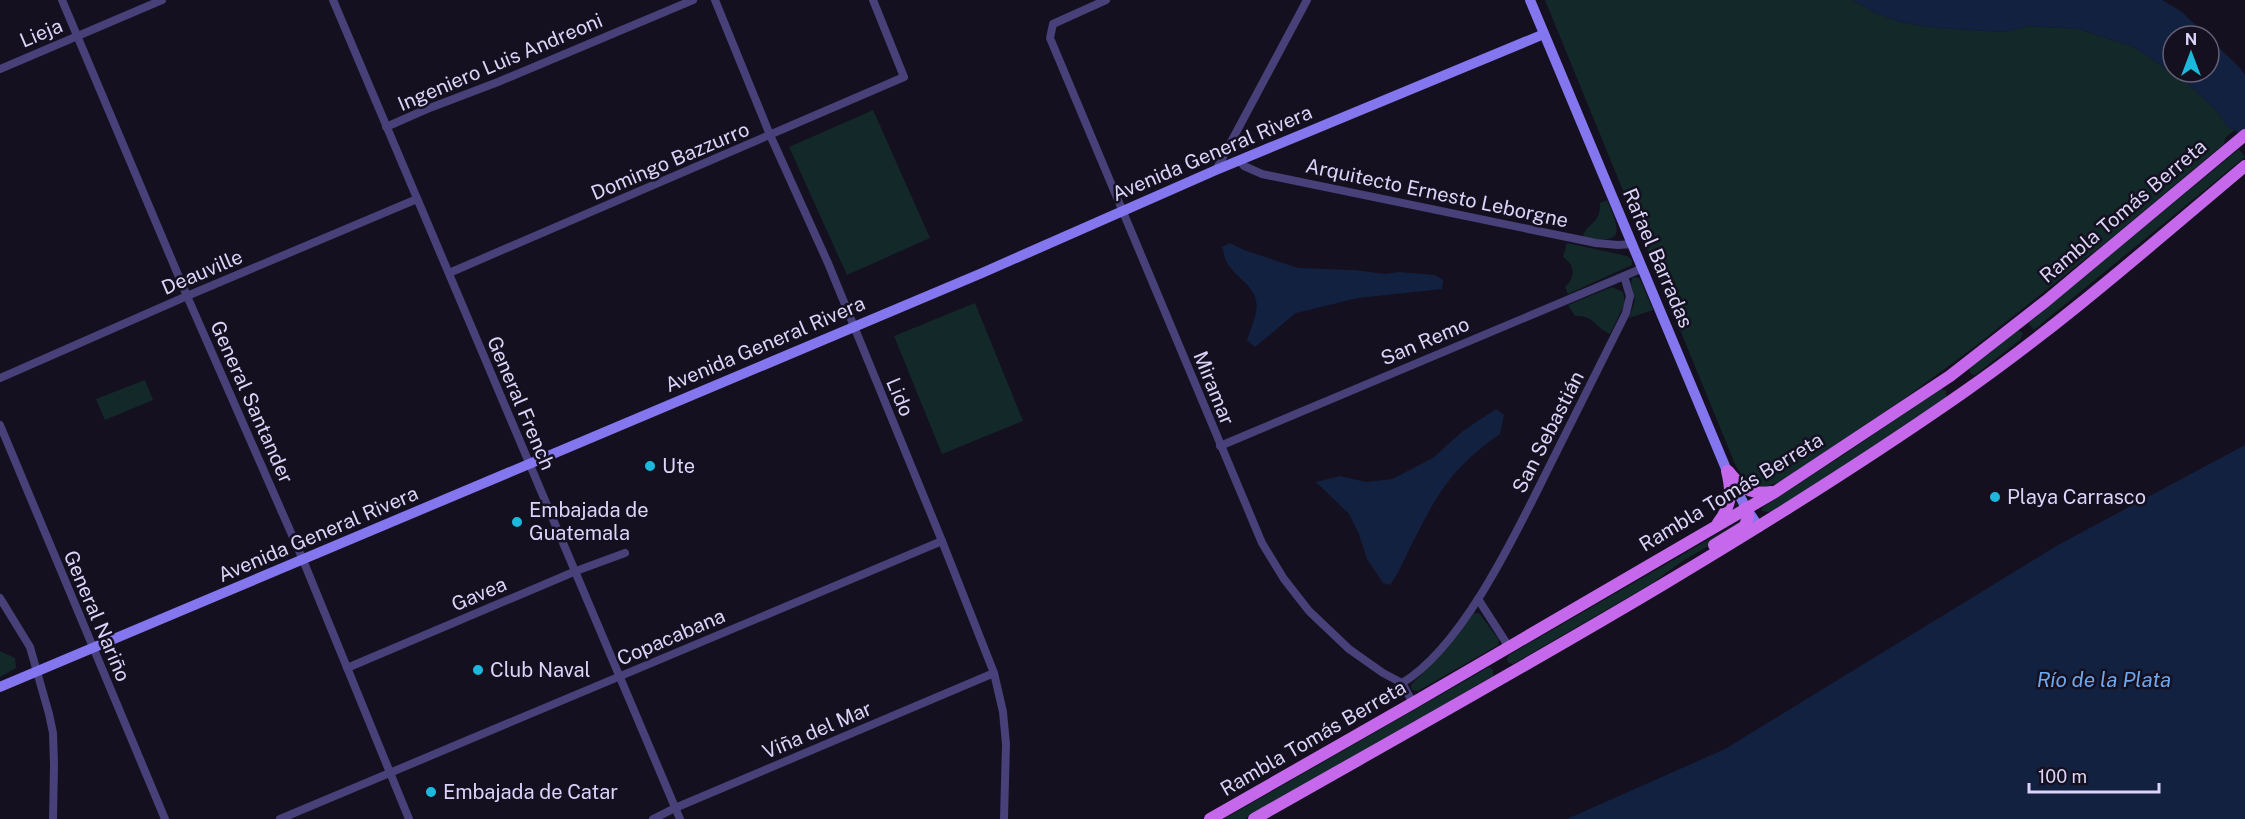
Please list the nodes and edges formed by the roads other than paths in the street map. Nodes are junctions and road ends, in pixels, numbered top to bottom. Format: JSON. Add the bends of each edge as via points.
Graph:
{"nodes":[{"id":1,"x":62,"y":0,"type":"edge"},
{"id":2,"x":162,"y":0,"type":"edge"},
{"id":3,"x":333,"y":0,"type":"edge"},
{"id":4,"x":693,"y":0,"type":"edge"},
{"id":5,"x":716,"y":0,"type":"edge"},
{"id":6,"x":873,"y":0,"type":"edge"},
{"id":7,"x":1107,"y":0,"type":"edge"},
{"id":8,"x":1307,"y":0,"type":"edge"},
{"id":9,"x":1530,"y":0,"type":"edge"},
{"id":10,"x":1544,"y":34,"type":"junction"},
{"id":11,"x":77,"y":36,"type":"junction"},
{"id":12,"x":0,"y":69,"type":"edge"},
{"id":13,"x":386,"y":127,"type":"junction"},
{"id":14,"x":770,"y":135,"type":"junction"},
{"id":15,"x":2245,"y":135,"type":"edge"},
{"id":16,"x":1239,"y":160,"type":"junction"},
{"id":17,"x":2245,"y":166,"type":"edge"},
{"id":18,"x":1216,"y":170,"type":"junction"},
{"id":19,"x":417,"y":199,"type":"junction"},
{"id":20,"x":1124,"y":210,"type":"junction"},
{"id":21,"x":1633,"y":244,"type":"junction"},
{"id":22,"x":1643,"y":268,"type":"junction"},
{"id":23,"x":449,"y":273,"type":"junction"},
{"id":24,"x":1624,"y":276,"type":"junction"},
{"id":25,"x":187,"y":296,"type":"junction"},
{"id":26,"x":2020,"y":321,"type":"junction"},
{"id":27,"x":853,"y":327,"type":"junction"},
{"id":28,"x":2035,"y":338,"type":"junction"},
{"id":29,"x":1950,"y":376,"type":"junction"},
{"id":30,"x":0,"y":378,"type":"edge"},
{"id":31,"x":1962,"y":394,"type":"junction"},
{"id":32,"x":0,"y":425,"type":"edge"},
{"id":33,"x":1220,"y":446,"type":"junction"},
{"id":34,"x":529,"y":463,"type":"junction"},
{"id":35,"x":1727,"y":471,"type":"junction"},
{"id":36,"x":1775,"y":492,"type":"junction"},
{"id":37,"x":1746,"y":508,"type":"junction"},
{"id":38,"x":1715,"y":527,"type":"junction"},
{"id":39,"x":1760,"y":527,"type":"junction"},
{"id":40,"x":942,"y":541,"type":"junction"},
{"id":41,"x":625,"y":553,"type":"dead end"},
{"id":42,"x":303,"y":560,"type":"junction"},
{"id":43,"x":576,"y":571,"type":"junction"},
{"id":44,"x":1664,"y":584,"type":"junction"},
{"id":45,"x":0,"y":598,"type":"edge"},
{"id":46,"x":1478,"y":599,"type":"junction"},
{"id":47,"x":1509,"y":647,"type":"junction"},
{"id":48,"x":93,"y":648,"type":"junction"},
{"id":49,"x":1495,"y":656,"type":"junction"},
{"id":50,"x":347,"y":669,"type":"junction"},
{"id":51,"x":37,"y":671,"type":"junction"},
{"id":52,"x":994,"y":673,"type":"junction"},
{"id":53,"x":620,"y":676,"type":"junction"},
{"id":54,"x":1506,"y":676,"type":"junction"},
{"id":55,"x":1401,"y":682,"type":"junction"},
{"id":56,"x":0,"y":687,"type":"edge"},
{"id":57,"x":1413,"y":703,"type":"junction"},
{"id":58,"x":389,"y":772,"type":"junction"},
{"id":59,"x":675,"y":808,"type":"junction"},
{"id":60,"x":53,"y":819,"type":"edge"},
{"id":61,"x":165,"y":819,"type":"edge"},
{"id":62,"x":280,"y":819,"type":"edge"},
{"id":63,"x":409,"y":819,"type":"edge"},
{"id":64,"x":653,"y":819,"type":"edge"},
{"id":65,"x":680,"y":819,"type":"edge"},
{"id":66,"x":1004,"y":819,"type":"edge"},
{"id":67,"x":1210,"y":819,"type":"edge"},
{"id":68,"x":1254,"y":819,"type":"edge"}],
"edges":[{"from":1,"to":11,"type":"street","name":"General Santander"},
{"from":2,"to":11,"type":"street","name":"Lieja"},
{"from":3,"to":13,"type":"street","name":"General French"},
{"from":4,"to":13,"type":"street","name":"Ingeniero Luis Andreoni"},
{"from":5,"to":14,"type":"street","name":"Lido"},
{"from":6,"to":14,"type":"street","name":"Domingo Bazzurro","via":[[904,77]]},
{"from":7,"to":20,"type":"street","name":"Miramar","via":[[1053,24],[1050,38]]},
{"from":8,"to":18,"type":"street"},
{"from":9,"to":10,"type":"main road","name":"Rafael Barradas"},
{"from":10,"to":16,"type":"main road","name":"Avenida General Rivera"},
{"from":10,"to":21,"type":"main road","name":"Rafael Barradas"},
{"from":11,"to":12,"type":"street","name":"Lieja"},
{"from":11,"to":25,"type":"street","name":"General Santander"},
{"from":13,"to":19,"type":"street","name":"General French"},
{"from":14,"to":23,"type":"street","name":"Domingo Bazzurro"},
{"from":14,"to":27,"type":"street","name":"Lido"},
{"from":15,"to":26,"type":"main road","name":"Rambla Tomás Berreta"},
{"from":16,"to":18,"type":"main road","name":"Avenida General Rivera"},
{"from":16,"to":21,"type":"street","name":"Arquitecto Ernesto Leborgne","via":[[1262,174],[1596,243]]},
{"from":17,"to":28,"type":"main road","name":"Rambla Tomás Berreta"},
{"from":18,"to":20,"type":"main road","name":"Avenida General Rivera"},
{"from":19,"to":23,"type":"street","name":"General French"},
{"from":19,"to":25,"type":"street","name":"Deauville"},
{"from":20,"to":27,"type":"main road","name":"Avenida General Rivera"},
{"from":20,"to":33,"type":"street","name":"Miramar"},
{"from":21,"to":22,"type":"main road","name":"Rafael Barradas"},
{"from":22,"to":24,"type":"street","name":"San Remo"},
{"from":22,"to":35,"type":"main road","name":"Rafael Barradas"},
{"from":23,"to":34,"type":"street","name":"General French"},
{"from":24,"to":33,"type":"street","name":"San Remo"},
{"from":24,"to":46,"type":"street","name":"San Sebastián","via":[[1630,296],[1626,313],[1516,533]]},
{"from":25,"to":30,"type":"street","name":"Deauville"},
{"from":25,"to":42,"type":"street","name":"General Santander"},
{"from":26,"to":28,"type":"main road"},
{"from":26,"to":29,"type":"main road","name":"Rambla Tomás Berreta"},
{"from":27,"to":34,"type":"main road","name":"Avenida General Rivera"},
{"from":27,"to":40,"type":"street","name":"Lido"},
{"from":28,"to":31,"type":"main road","name":"Rambla Tomás Berreta"},
{"from":29,"to":31,"type":"main road"},
{"from":29,"to":36,"type":"main road","name":"Rambla Tomás Berreta"},
{"from":31,"to":39,"type":"main road","name":"Rambla Tomás Berreta"},
{"from":32,"to":48,"type":"street","name":"General Nariño"},
{"from":33,"to":55,"type":"street","name":"Miramar","via":[[1262,543],[1294,593],[1349,649]]},
{"from":34,"to":42,"type":"main road","name":"Avenida General Rivera"},
{"from":34,"to":43,"type":"street","name":"General French"},
{"from":35,"to":36,"type":"main road","via":[[1748,492]]},
{"from":35,"to":37,"type":"main road","name":"Rafael Barradas"},
{"from":35,"to":38,"type":"main road","via":[[1730,504]]},
{"from":36,"to":37,"type":"main road","name":"Rambla Tomás Berreta"},
{"from":37,"to":38,"type":"main road","name":"Rambla Tomás Berreta"},
{"from":37,"to":39,"type":"main road","name":"Rafael Barradas"},
{"from":37,"to":44,"type":"main road","via":[[1745,526],[1686,562]]},
{"from":38,"to":47,"type":"main road","name":"Rambla Tomás Berreta"},
{"from":39,"to":44,"type":"main road","name":"Rambla Tomás Berreta"},
{"from":40,"to":52,"type":"street","name":"Lido"},
{"from":40,"to":53,"type":"street","name":"Copacabana"},
{"from":41,"to":43,"type":"street","name":"Gavea"},
{"from":42,"to":48,"type":"main road","name":"Avenida General Rivera"},
{"from":42,"to":50,"type":"street","name":"General Santander"},
{"from":43,"to":50,"type":"street","name":"Gavea"},
{"from":43,"to":53,"type":"street","name":"General French"},
{"from":44,"to":54,"type":"main road","name":"Rambla Tomás Berreta"},
{"from":45,"to":51,"type":"street","via":[[30,647]]},
{"from":46,"to":47,"type":"street"},
{"from":46,"to":55,"type":"street","name":"San Sebastián","via":[[1428,661]]},
{"from":47,"to":49,"type":"main road","name":"Rambla Tomás Berreta"},
{"from":48,"to":51,"type":"main road","name":"Avenida General Rivera"},
{"from":48,"to":61,"type":"street","name":"General Nariño"},
{"from":49,"to":54,"type":"main road"},
{"from":49,"to":57,"type":"main road","name":"Rambla Tomás Berreta"},
{"from":50,"to":58,"type":"street","name":"General Santander"},
{"from":51,"to":56,"type":"main road","name":"Avenida General Rivera"},
{"from":51,"to":60,"type":"street","via":[[53,732]]},
{"from":52,"to":59,"type":"street","name":"Viña del Mar"},
{"from":52,"to":66,"type":"street","name":"Lido","via":[[1004,712]]},
{"from":53,"to":58,"type":"street","name":"Copacabana"},
{"from":53,"to":59,"type":"street","name":"General French"},
{"from":54,"to":68,"type":"main road","name":"Rambla Tomás Berreta"},
{"from":55,"to":57,"type":"street"},
{"from":57,"to":67,"type":"main road","name":"Rambla Tomás Berreta"},
{"from":58,"to":62,"type":"street","name":"Copacabana"},
{"from":58,"to":63,"type":"street","name":"General Santander"},
{"from":59,"to":64,"type":"street","name":"Viña del Mar"},
{"from":59,"to":65,"type":"street","name":"General French"}]}
